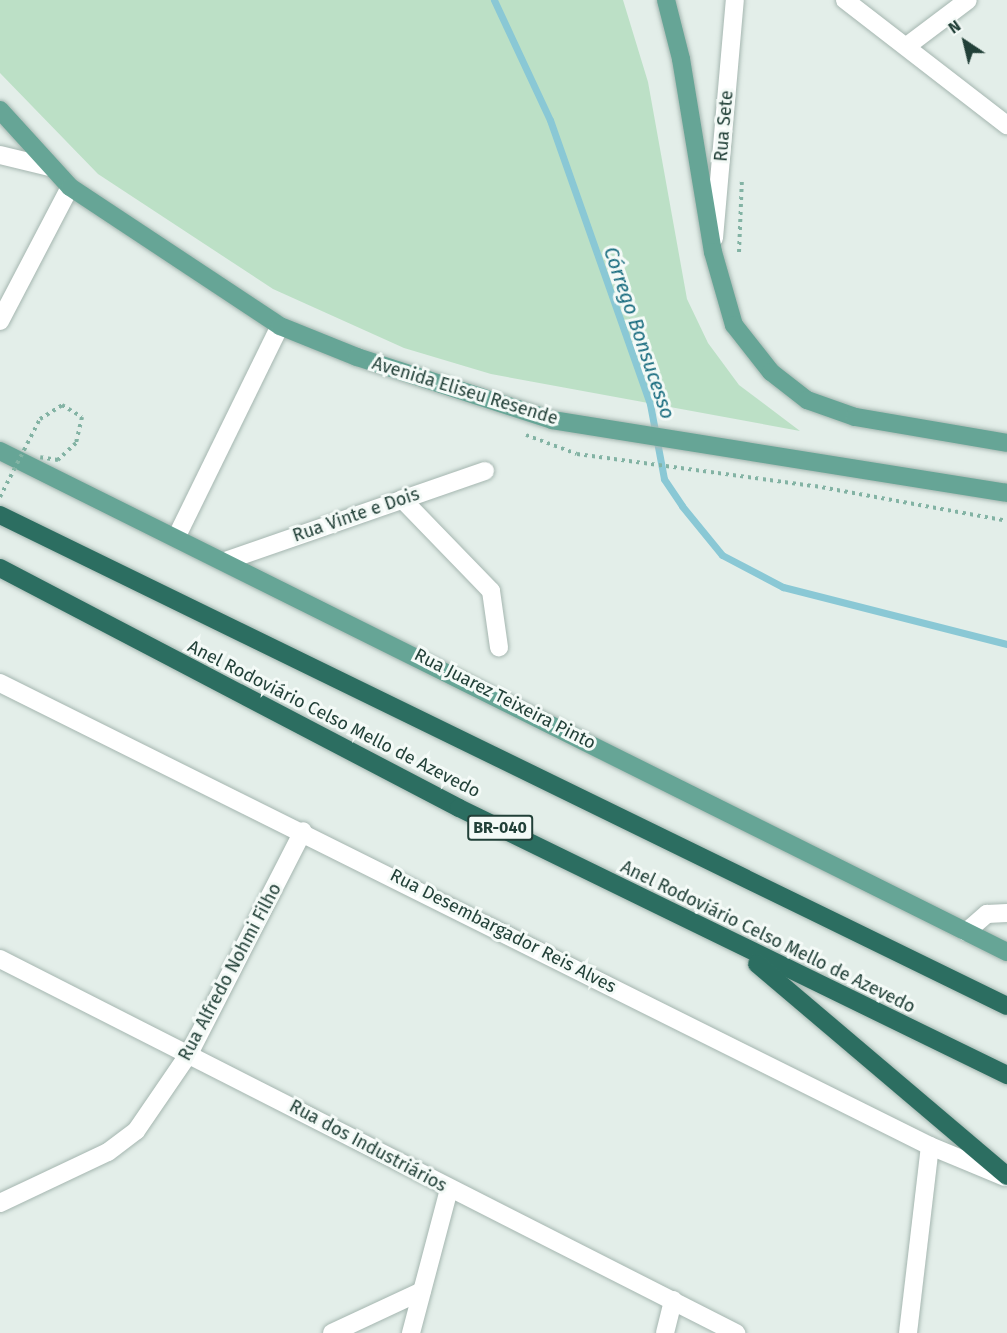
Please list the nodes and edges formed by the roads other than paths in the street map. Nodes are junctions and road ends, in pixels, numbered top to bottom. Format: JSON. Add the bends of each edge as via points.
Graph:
{"nodes":[{"id":1,"x":666,"y":0,"type":"edge"},
{"id":2,"x":735,"y":0,"type":"edge"},
{"id":3,"x":845,"y":0,"type":"edge"},
{"id":4,"x":968,"y":0,"type":"edge"},
{"id":5,"x":907,"y":46,"type":"junction"},
{"id":6,"x":0,"y":110,"type":"edge"},
{"id":7,"x":1006,"y":123,"type":"edge"},
{"id":8,"x":0,"y":155,"type":"edge"},
{"id":9,"x":50,"y":167,"type":"junction"},
{"id":10,"x":70,"y":187,"type":"junction"},
{"id":11,"x":713,"y":252,"type":"junction"},
{"id":12,"x":0,"y":321,"type":"edge"},
{"id":13,"x":280,"y":326,"type":"junction"},
{"id":14,"x":1007,"y":443,"type":"edge"},
{"id":15,"x":0,"y":451,"type":"edge"},
{"id":16,"x":485,"y":471,"type":"dead end"},
{"id":17,"x":1007,"y":493,"type":"edge"},
{"id":18,"x":402,"y":499,"type":"junction"},
{"id":19,"x":0,"y":515,"type":"edge"},
{"id":20,"x":177,"y":536,"type":"junction"},
{"id":21,"x":228,"y":560,"type":"junction"},
{"id":22,"x":0,"y":568,"type":"edge"},
{"id":23,"x":499,"y":647,"type":"dead end"},
{"id":24,"x":0,"y":683,"type":"edge"},
{"id":25,"x":303,"y":831,"type":"junction"},
{"id":26,"x":1007,"y":913,"type":"edge"},
{"id":27,"x":966,"y":932,"type":"junction"},
{"id":28,"x":737,"y":947,"type":"junction"},
{"id":29,"x":1007,"y":952,"type":"edge"},
{"id":30,"x":0,"y":959,"type":"edge"},
{"id":31,"x":1007,"y":1006,"type":"edge"},
{"id":32,"x":190,"y":1052,"type":"junction"},
{"id":33,"x":1007,"y":1075,"type":"edge"},
{"id":34,"x":930,"y":1146,"type":"junction"},
{"id":35,"x":1007,"y":1177,"type":"edge"},
{"id":36,"x":449,"y":1189,"type":"junction"},
{"id":37,"x":0,"y":1203,"type":"edge"},
{"id":38,"x":422,"y":1291,"type":"junction"},
{"id":39,"x":673,"y":1300,"type":"junction"},
{"id":40,"x":332,"y":1333,"type":"edge"},
{"id":41,"x":411,"y":1333,"type":"edge"},
{"id":42,"x":665,"y":1333,"type":"edge"},
{"id":43,"x":736,"y":1333,"type":"edge"},
{"id":44,"x":908,"y":1333,"type":"edge"}],
"edges":[{"from":1,"to":11,"type":"main road","via":[[681,58]]},
{"from":2,"to":11,"type":"street","name":"Rua Sete"},
{"from":3,"to":5,"type":"street"},
{"from":4,"to":5,"type":"street"},
{"from":5,"to":7,"type":"street"},
{"from":6,"to":9,"type":"main road","name":"Avenida Eliseu Resende"},
{"from":8,"to":9,"type":"street"},
{"from":9,"to":10,"type":"main road","name":"Avenida Eliseu Resende"},
{"from":10,"to":12,"type":"street"},
{"from":10,"to":13,"type":"main road","name":"Avenida Eliseu Resende"},
{"from":11,"to":14,"type":"main road","via":[[734,325],[771,372],[807,400],[855,417]]},
{"from":13,"to":17,"type":"main road","name":"Avenida Eliseu Resende","via":[[369,361],[552,420],[758,450]]},
{"from":13,"to":20,"type":"street"},
{"from":15,"to":20,"type":"main road","name":"Rua Juarez Teixeira Pinto"},
{"from":16,"to":18,"type":"street","name":"Rua Vinte e Dois"},
{"from":18,"to":21,"type":"street","name":"Rua Vinte e Dois"},
{"from":18,"to":23,"type":"street","via":[[491,591]]},
{"from":19,"to":31,"type":"highway","name":"Anel Rodoviário Celso Mello de Azevedo"},
{"from":20,"to":21,"type":"main road","name":"Rua Juarez Teixeira Pinto"},
{"from":21,"to":27,"type":"main road","name":"Rua Juarez Teixeira Pinto"},
{"from":22,"to":28,"type":"highway","name":"Anel Rodoviário Celso Mello de Azevedo","number":"BR-040"},
{"from":24,"to":25,"type":"street","name":"Rua Desembargador Reis Alves"},
{"from":25,"to":32,"type":"street","name":"Rua Alfredo Nohmi Filho"},
{"from":25,"to":34,"type":"street","name":"Rua Desembargador Reis Alves"},
{"from":26,"to":27,"type":"street","via":[[987,914]]},
{"from":27,"to":29,"type":"main road","name":"Rua Juarez Teixeira Pinto"},
{"from":28,"to":33,"type":"highway","name":"Anel Rodoviário Celso Mello de Azevedo","number":"BR-040"},
{"from":28,"to":35,"type":"highway"},
{"from":30,"to":32,"type":"street","name":"Rua dos Industriários"},
{"from":32,"to":36,"type":"street","name":"Rua dos Industriários"},
{"from":32,"to":37,"type":"street","name":"Rua Alfredo Nohmi Filho","via":[[136,1131],[108,1152]]},
{"from":34,"to":35,"type":"street","name":"Rua Desembargador Reis Alves"},
{"from":34,"to":44,"type":"street"},
{"from":36,"to":38,"type":"street"},
{"from":36,"to":39,"type":"street","name":"Rua dos Industriários"},
{"from":38,"to":40,"type":"street"},
{"from":38,"to":41,"type":"street"},
{"from":39,"to":42,"type":"street"},
{"from":39,"to":43,"type":"street","name":"Rua dos Industriários"}]}
